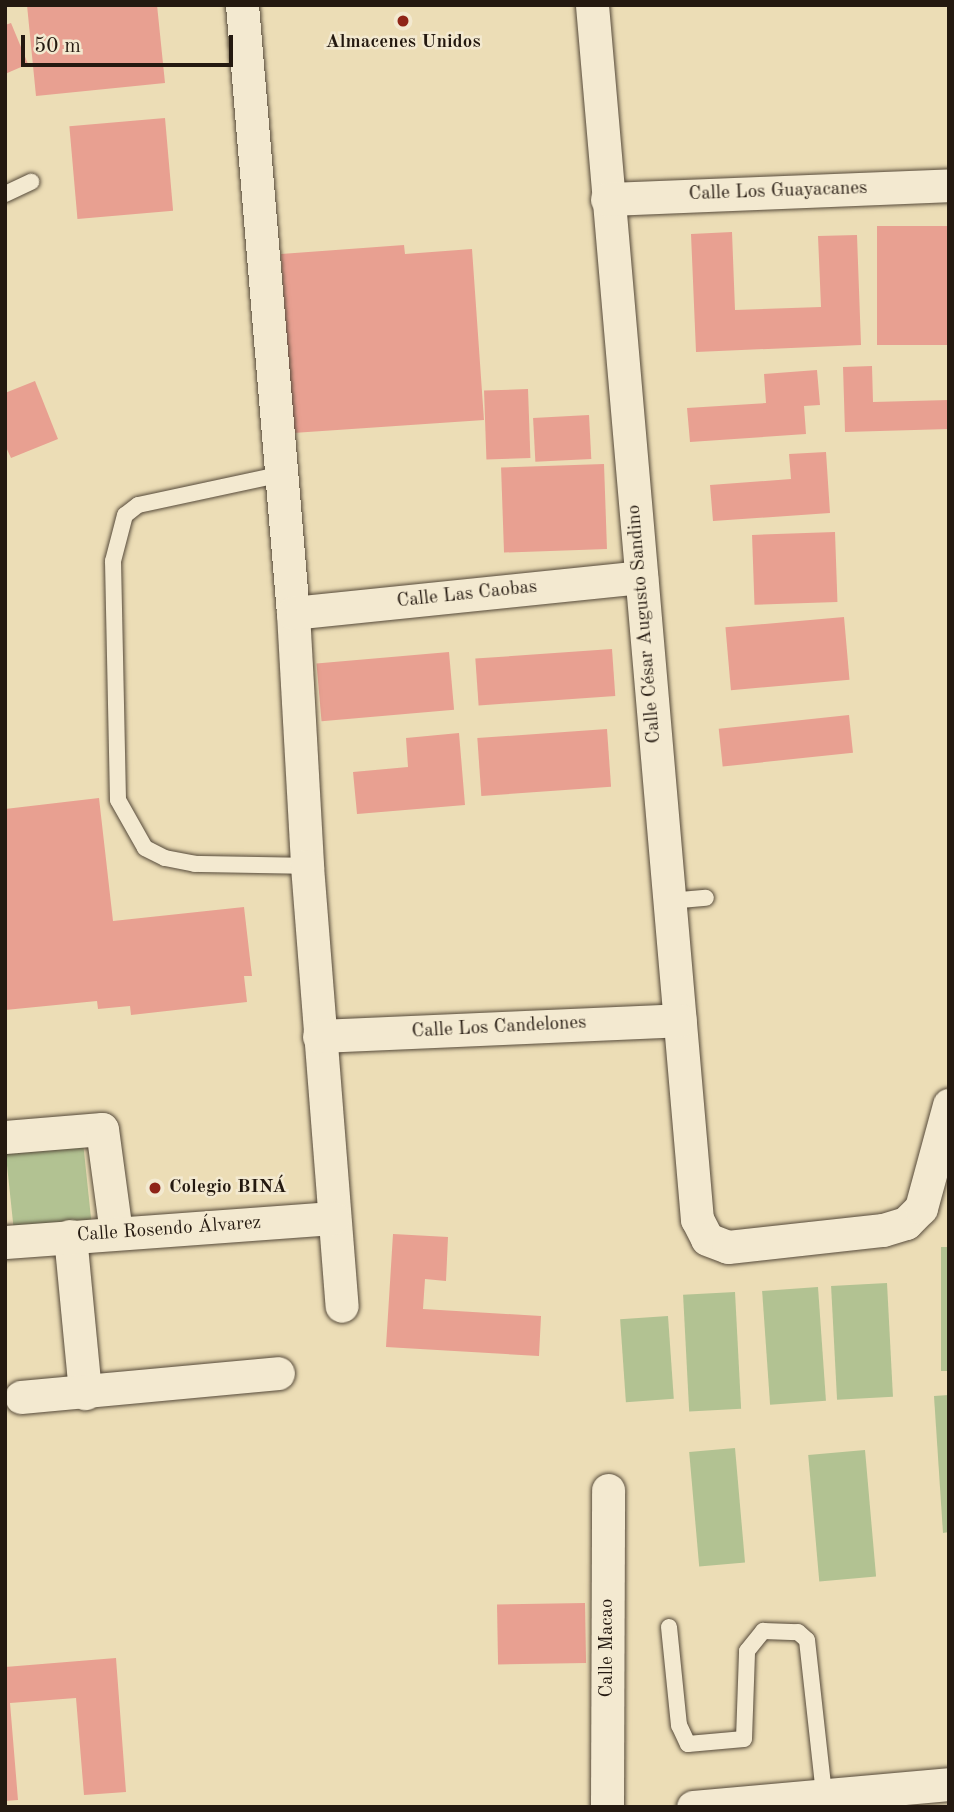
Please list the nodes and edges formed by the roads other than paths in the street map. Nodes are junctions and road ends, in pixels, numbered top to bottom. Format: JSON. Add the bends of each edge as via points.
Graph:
{"nodes":[{"id":1,"x":242,"y":5,"type":"edge"},
{"id":2,"x":592,"y":5,"type":"edge"},
{"id":3,"x":31,"y":182,"type":"dead end"},
{"id":4,"x":949,"y":185,"type":"edge"},
{"id":5,"x":5,"y":194,"type":"edge"},
{"id":6,"x":607,"y":199,"type":"junction"},
{"id":7,"x":278,"y":475,"type":"junction"},
{"id":8,"x":641,"y":578,"type":"junction"},
{"id":9,"x":293,"y":613,"type":"junction"},
{"id":10,"x":307,"y":866,"type":"junction"},
{"id":11,"x":706,"y":898,"type":"dead end"},
{"id":12,"x":669,"y":901,"type":"junction"},
{"id":13,"x":680,"y":1020,"type":"junction"},
{"id":14,"x":319,"y":1036,"type":"junction"},
{"id":15,"x":949,"y":1105,"type":"edge"},
{"id":16,"x":5,"y":1137,"type":"edge"},
{"id":17,"x":333,"y":1219,"type":"junction"},
{"id":18,"x":116,"y":1233,"type":"junction"},
{"id":19,"x":70,"y":1236,"type":"junction"},
{"id":20,"x":5,"y":1242,"type":"edge"},
{"id":21,"x":342,"y":1306,"type":"dead end"},
{"id":22,"x":278,"y":1373,"type":"dead end"},
{"id":23,"x":85,"y":1392,"type":"junction"},
{"id":24,"x":21,"y":1397,"type":"dead end"},
{"id":25,"x":608,"y":1490,"type":"dead end"},
{"id":26,"x":669,"y":1627,"type":"dead end"},
{"id":27,"x":949,"y":1784,"type":"edge"},
{"id":28,"x":824,"y":1795,"type":"junction"},
{"id":29,"x":607,"y":1807,"type":"edge"},
{"id":30,"x":694,"y":1807,"type":"edge"}],
"edges":[{"from":1,"to":7,"type":"street"},
{"from":2,"to":6,"type":"street","name":"Calle César Augusto Sandino"},
{"from":3,"to":5,"type":"lane"},
{"from":4,"to":6,"type":"street","name":"Calle Los Guayacanes"},
{"from":6,"to":8,"type":"street","name":"Calle César Augusto Sandino"},
{"from":7,"to":9,"type":"street"},
{"from":7,"to":10,"type":"lane","via":[[138,505],[125,515],[113,561],[118,800],[145,848],[166,858],[195,864]]},
{"from":8,"to":9,"type":"street","name":"Calle Las Caobas"},
{"from":8,"to":12,"type":"street","name":"Calle César Augusto Sandino"},
{"from":9,"to":10,"type":"street"},
{"from":10,"to":14,"type":"street"},
{"from":11,"to":12,"type":"lane"},
{"from":12,"to":13,"type":"street","name":"Calle César Augusto Sandino"},
{"from":13,"to":14,"type":"street","name":"Calle Los Candelones"},
{"from":13,"to":15,"type":"street","name":"Calle César Augusto Sandino","via":[[697,1219],[707,1239],[728,1247],[883,1230],[906,1223],[921,1208]]},
{"from":14,"to":17,"type":"street"},
{"from":16,"to":18,"type":"street","via":[[102,1129]]},
{"from":17,"to":18,"type":"street","name":"Calle Rosendo Álvarez"},
{"from":17,"to":21,"type":"street"},
{"from":18,"to":19,"type":"street","name":"Calle Rosendo Álvarez"},
{"from":19,"to":20,"type":"street","name":"Calle Rosendo Álvarez"},
{"from":19,"to":23,"type":"street"},
{"from":22,"to":23,"type":"street"},
{"from":23,"to":24,"type":"street"},
{"from":25,"to":29,"type":"street","name":"Calle Macao"},
{"from":26,"to":28,"type":"lane","via":[[679,1725],[688,1744],[744,1739],[747,1651],[763,1631],[798,1632],[807,1640]]},
{"from":27,"to":28,"type":"street"},
{"from":28,"to":30,"type":"street"}]}
